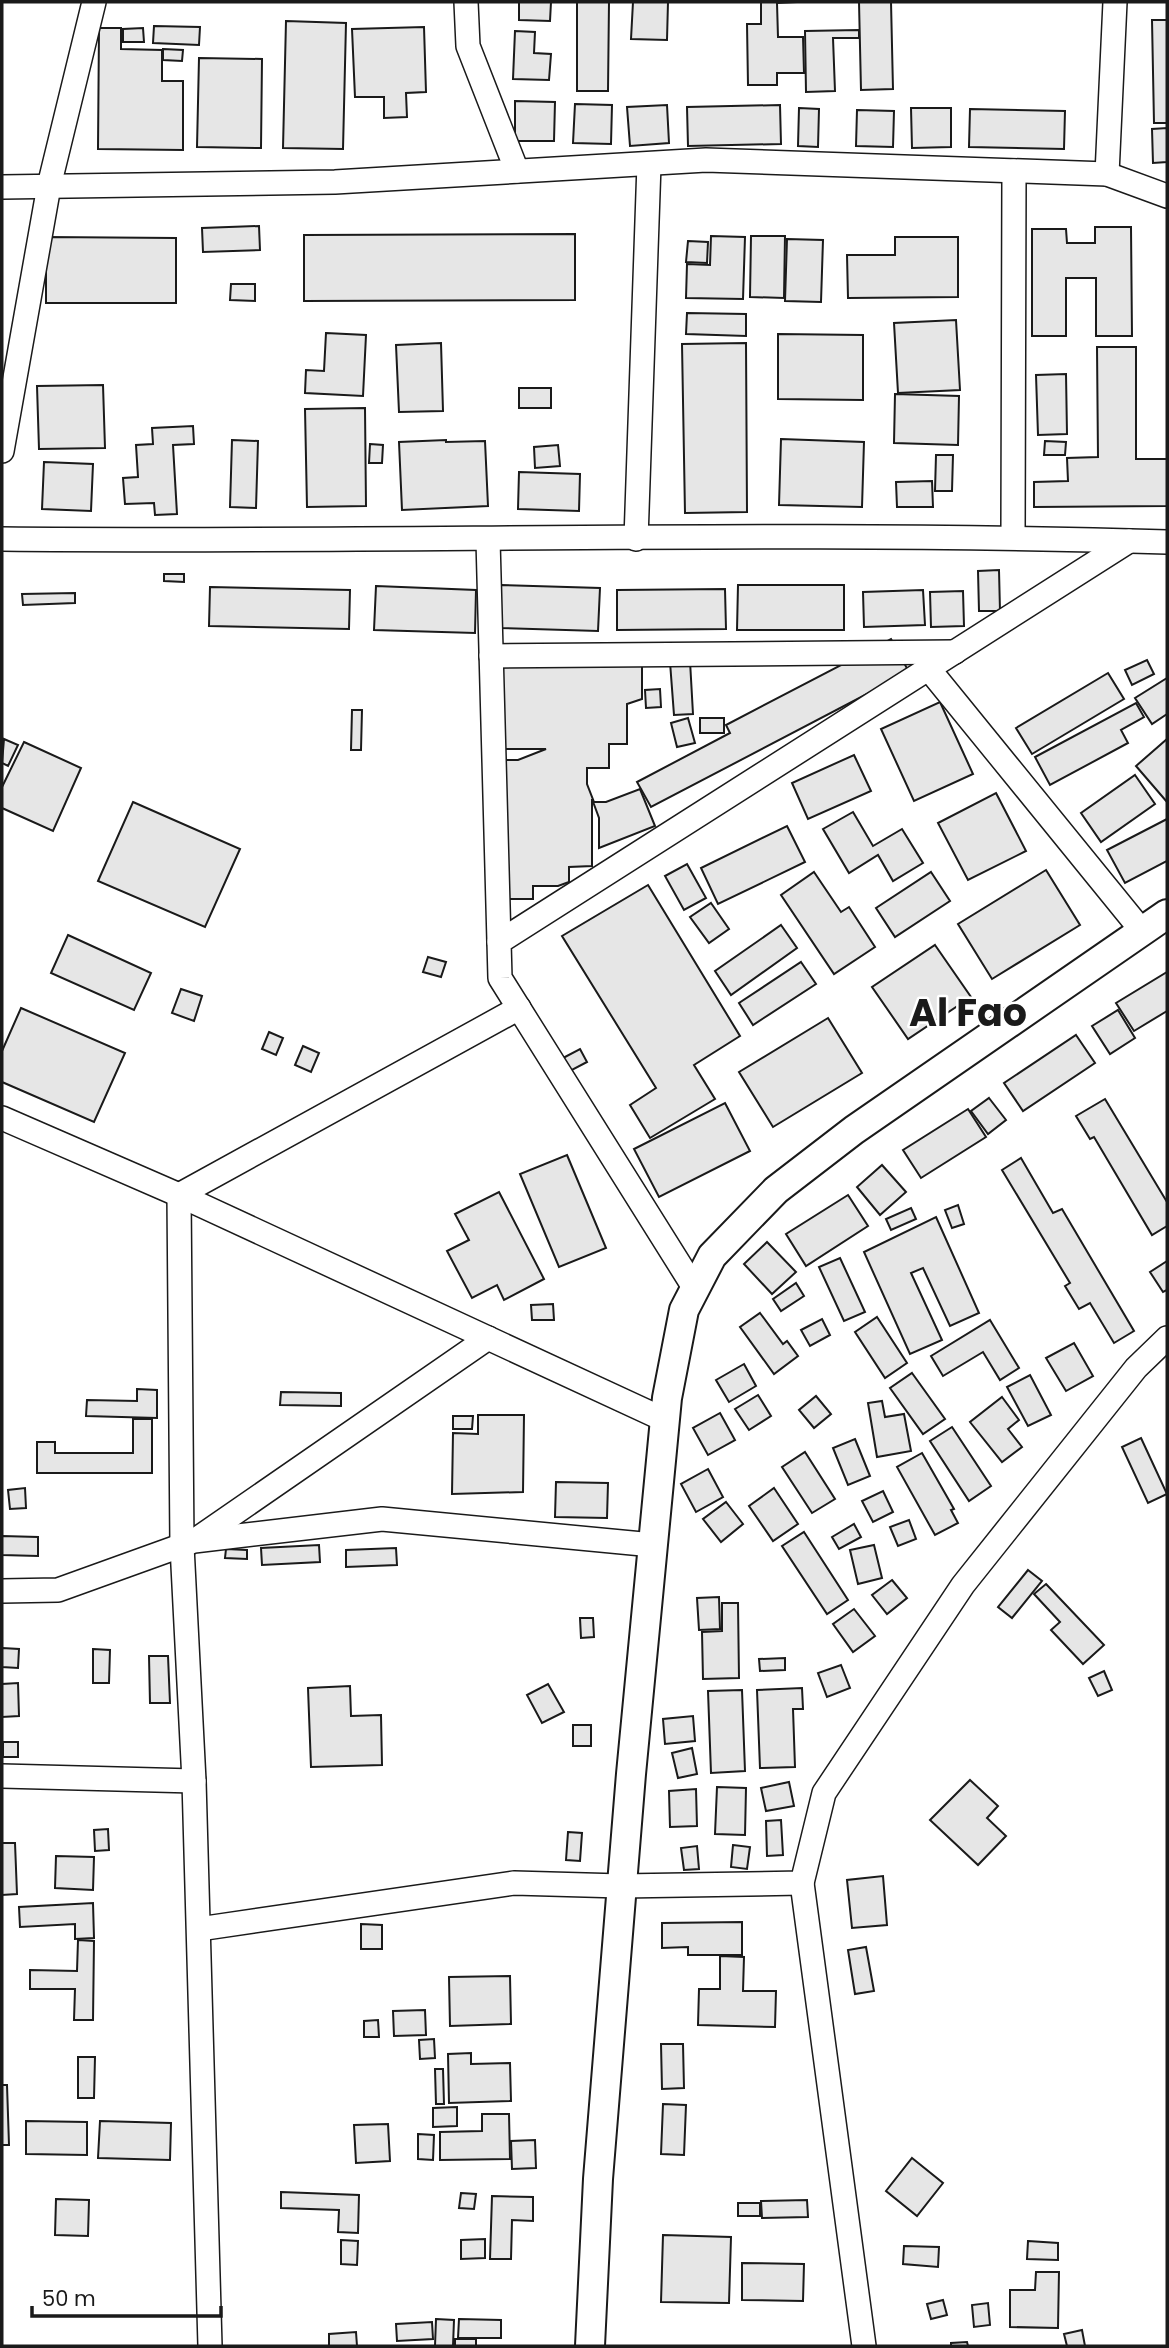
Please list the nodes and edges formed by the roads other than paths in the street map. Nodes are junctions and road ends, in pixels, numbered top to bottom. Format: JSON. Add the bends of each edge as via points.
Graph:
{"nodes":[{"id":1,"x":94,"y":2,"type":"edge"},
{"id":2,"x":466,"y":2,"type":"edge"},
{"id":3,"x":1115,"y":2,"type":"edge"},
{"id":4,"x":649,"y":164,"type":"junction"},
{"id":5,"x":517,"y":171,"type":"junction"},
{"id":6,"x":1014,"y":171,"type":"junction"},
{"id":7,"x":1107,"y":174,"type":"junction"},
{"id":8,"x":49,"y":186,"type":"junction"},
{"id":9,"x":2,"y":187,"type":"edge"},
{"id":10,"x":1167,"y":196,"type":"edge"},
{"id":11,"x":2,"y":451,"type":"edge"},
{"id":12,"x":1013,"y":537,"type":"junction"},
{"id":13,"x":2,"y":539,"type":"edge"},
{"id":14,"x":636,"y":539,"type":"junction"},
{"id":15,"x":488,"y":540,"type":"junction"},
{"id":16,"x":1129,"y":541,"type":"junction"},
{"id":17,"x":1167,"y":542,"type":"edge"},
{"id":18,"x":955,"y":652,"type":"junction"},
{"id":19,"x":491,"y":656,"type":"junction"},
{"id":20,"x":928,"y":668,"type":"junction"},
{"id":21,"x":1167,"y":914,"type":"edge"},
{"id":22,"x":1142,"y":931,"type":"junction"},
{"id":23,"x":499,"y":942,"type":"junction"},
{"id":24,"x":519,"y":1008,"type":"junction"},
{"id":25,"x":2,"y":1118,"type":"edge"},
{"id":26,"x":179,"y":1195,"type":"junction"},
{"id":27,"x":695,"y":1289,"type":"junction"},
{"id":28,"x":488,"y":1338,"type":"junction"},
{"id":29,"x":1167,"y":1338,"type":"edge"},
{"id":30,"x":665,"y":1420,"type":"junction"},
{"id":31,"x":188,"y":1544,"type":"junction"},
{"id":32,"x":653,"y":1545,"type":"junction"},
{"id":33,"x":2,"y":1591,"type":"edge"},
{"id":34,"x":2,"y":1776,"type":"edge"},
{"id":35,"x":194,"y":1782,"type":"junction"},
{"id":36,"x":802,"y":1882,"type":"junction"},
{"id":37,"x":621,"y":1886,"type":"junction"},
{"id":38,"x":199,"y":1929,"type":"junction"},
{"id":39,"x":211,"y":2346,"type":"edge"},
{"id":40,"x":590,"y":2346,"type":"edge"},
{"id":41,"x":864,"y":2346,"type":"edge"}],
"edges":[{"from":1,"to":8,"type":"street"},
{"from":2,"to":5,"type":"street","via":[[468,46]]},
{"from":3,"to":7,"type":"street"},
{"from":4,"to":5,"type":"street"},
{"from":4,"to":6,"type":"street","via":[[706,160]]},
{"from":4,"to":14,"type":"street"},
{"from":5,"to":8,"type":"street","via":[[335,182]]},
{"from":6,"to":7,"type":"street"},
{"from":6,"to":12,"type":"street"},
{"from":7,"to":10,"type":"street"},
{"from":8,"to":9,"type":"street"},
{"from":8,"to":11,"type":"street"},
{"from":12,"to":14,"type":"street"},
{"from":12,"to":16,"type":"street"},
{"from":13,"to":15,"type":"street"},
{"from":14,"to":15,"type":"street"},
{"from":15,"to":19,"type":"street"},
{"from":16,"to":17,"type":"street"},
{"from":16,"to":18,"type":"street"},
{"from":18,"to":19,"type":"street"},
{"from":18,"to":20,"type":"street"},
{"from":19,"to":23,"type":"street"},
{"from":20,"to":22,"type":"street"},
{"from":20,"to":23,"type":"street"},
{"from":21,"to":22,"type":"street"},
{"from":22,"to":27,"type":"street","via":[[862,1124],[776,1190],[712,1256]]},
{"from":23,"to":24,"type":"street","via":[[500,978]]},
{"from":24,"to":26,"type":"street"},
{"from":24,"to":27,"type":"street"},
{"from":25,"to":26,"type":"street"},
{"from":26,"to":28,"type":"street"},
{"from":26,"to":31,"type":"street"},
{"from":27,"to":30,"type":"street","via":[[684,1310]]},
{"from":28,"to":30,"type":"street"},
{"from":28,"to":31,"type":"street"},
{"from":29,"to":36,"type":"street","via":[[1131,1375],[962,1585],[824,1793]]},
{"from":30,"to":32,"type":"street"},
{"from":31,"to":32,"type":"street","via":[[382,1519]]},
{"from":31,"to":33,"type":"street","via":[[58,1590]]},
{"from":31,"to":35,"type":"street"},
{"from":32,"to":37,"type":"street"},
{"from":34,"to":35,"type":"street"},
{"from":35,"to":38,"type":"street"},
{"from":36,"to":37,"type":"street"},
{"from":36,"to":41,"type":"street"},
{"from":37,"to":38,"type":"street","via":[[514,1882]]},
{"from":37,"to":40,"type":"street"},
{"from":38,"to":39,"type":"street"}]}
